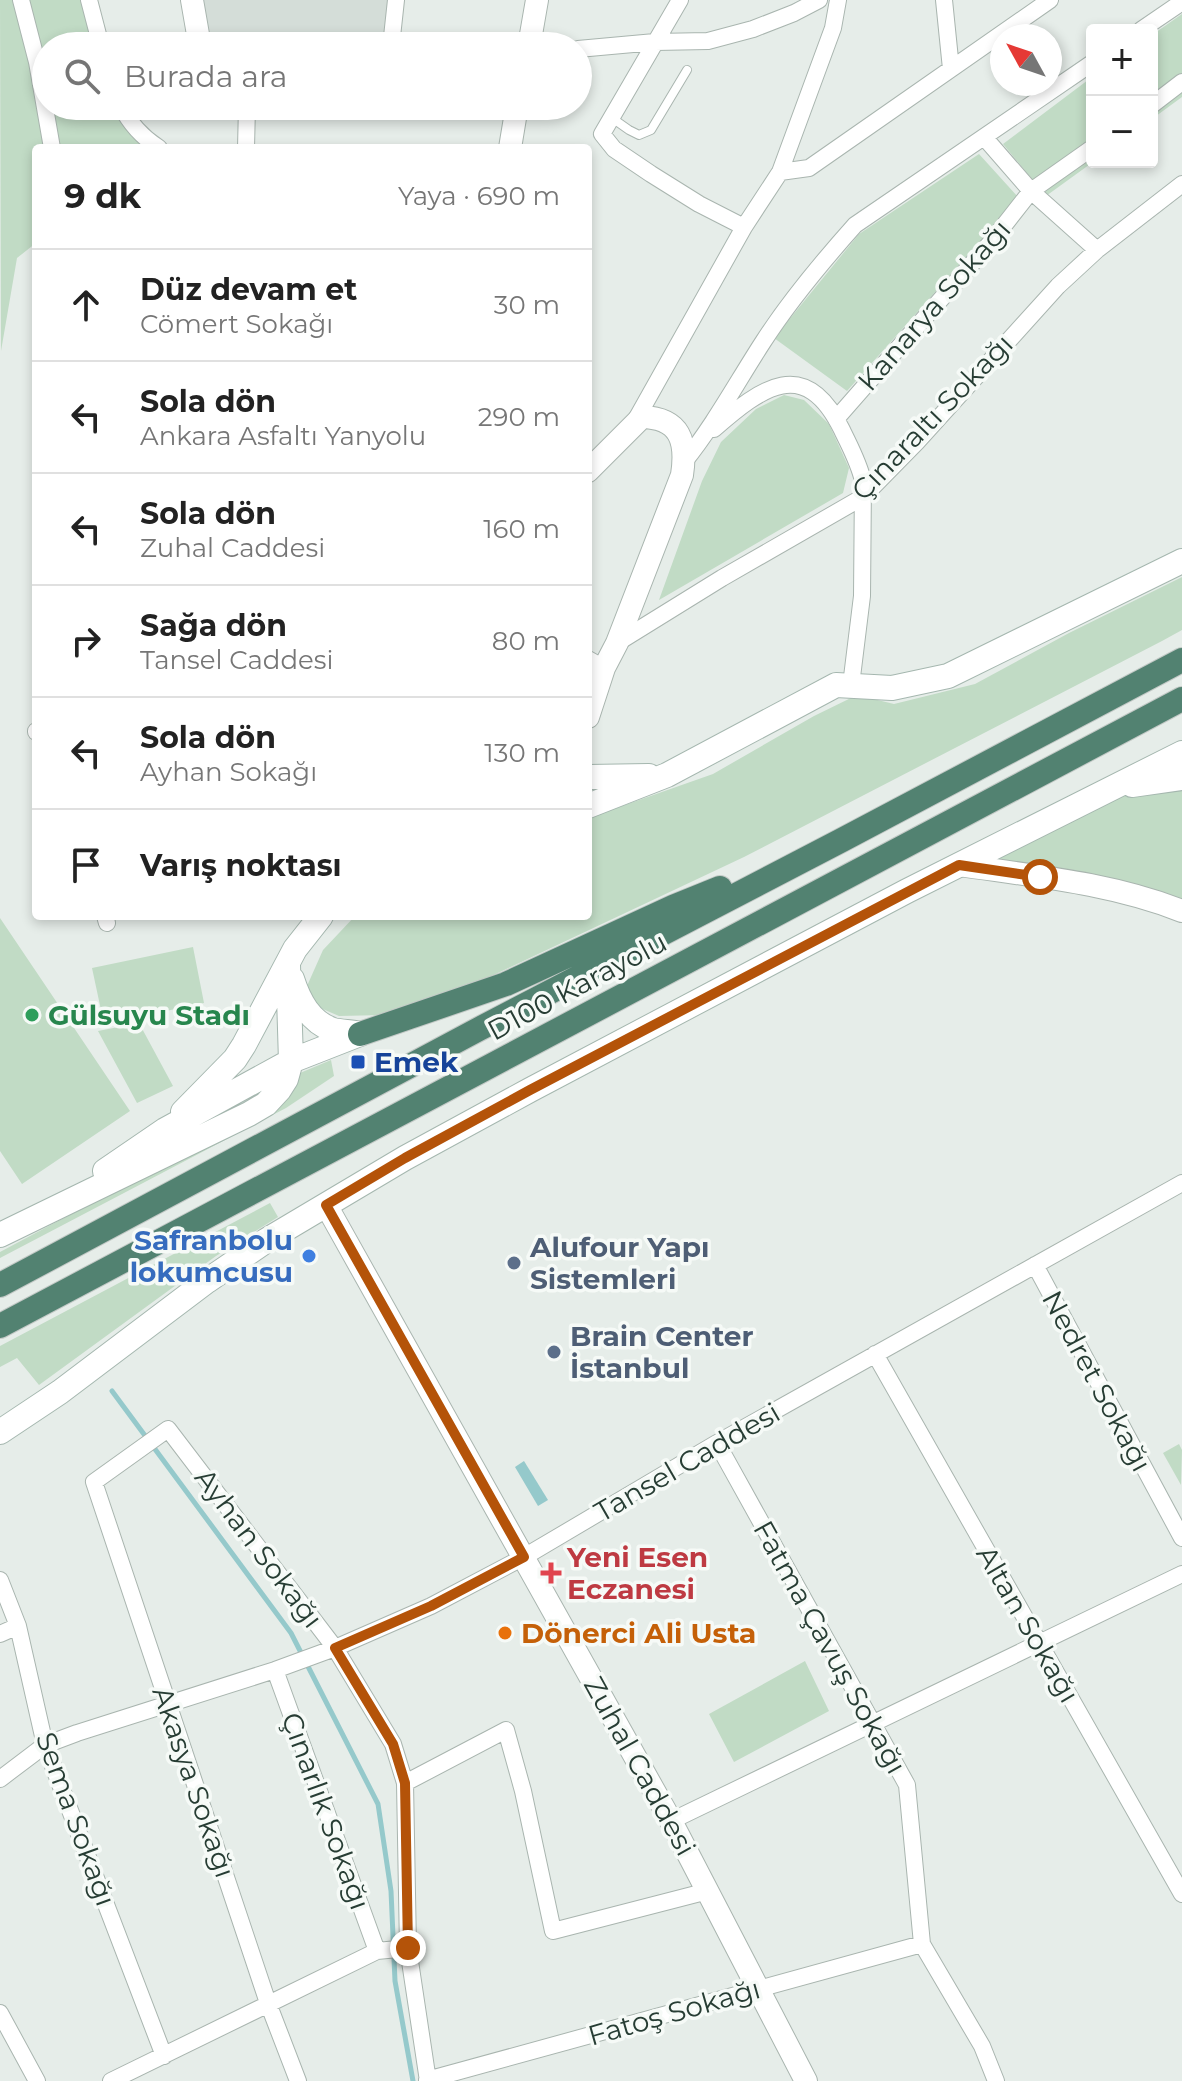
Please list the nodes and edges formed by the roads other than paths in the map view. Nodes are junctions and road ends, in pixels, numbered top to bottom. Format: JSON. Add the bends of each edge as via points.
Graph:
{"nodes":[{"id":1,"x":21,"y":0,"type":"edge"},
{"id":2,"x":89,"y":0,"type":"edge"},
{"id":3,"x":192,"y":0,"type":"edge"},
{"id":4,"x":396,"y":0,"type":"edge"},
{"id":5,"x":537,"y":0,"type":"edge"},
{"id":6,"x":680,"y":0,"type":"edge"},
{"id":7,"x":819,"y":0,"type":"edge"},
{"id":8,"x":838,"y":0,"type":"edge"},
{"id":9,"x":944,"y":0,"type":"edge"},
{"id":10,"x":1050,"y":0,"type":"edge"},
{"id":11,"x":1182,"y":2,"type":"edge"},
{"id":12,"x":1150,"y":24,"type":"edge"},
{"id":13,"x":97,"y":32,"type":"edge"},
{"id":14,"x":198,"y":32,"type":"edge"},
{"id":15,"x":393,"y":32,"type":"edge"},
{"id":16,"x":531,"y":32,"type":"edge"},
{"id":17,"x":655,"y":42,"type":"junction"},
{"id":18,"x":32,"y":43,"type":"edge"},
{"id":19,"x":592,"y":48,"type":"edge"},
{"id":20,"x":1086,"y":67,"type":"edge"},
{"id":21,"x":951,"y":69,"type":"junction"},
{"id":22,"x":687,"y":70,"type":"dead end"},
{"id":23,"x":1182,"y":82,"type":"edge"},
{"id":24,"x":1158,"y":100,"type":"edge"},
{"id":25,"x":611,"y":118,"type":"junction"},
{"id":26,"x":47,"y":120,"type":"edge"},
{"id":27,"x":129,"y":120,"type":"edge"},
{"id":28,"x":247,"y":120,"type":"edge"},
{"id":29,"x":515,"y":120,"type":"edge"},
{"id":30,"x":984,"y":137,"type":"junction"},
{"id":31,"x":51,"y":144,"type":"edge"},
{"id":32,"x":153,"y":144,"type":"edge"},
{"id":33,"x":246,"y":144,"type":"edge"},
{"id":34,"x":511,"y":144,"type":"edge"},
{"id":35,"x":1086,"y":152,"type":"edge"},
{"id":36,"x":780,"y":172,"type":"junction"},
{"id":37,"x":1182,"y":184,"type":"edge"},
{"id":38,"x":1031,"y":191,"type":"junction"},
{"id":39,"x":744,"y":227,"type":"junction"},
{"id":40,"x":1097,"y":250,"type":"junction"},
{"id":41,"x":836,"y":419,"type":"junction"},
{"id":42,"x":633,"y":425,"type":"junction"},
{"id":43,"x":703,"y":439,"type":"junction"},
{"id":44,"x":684,"y":462,"type":"junction"},
{"id":45,"x":592,"y":467,"type":"edge"},
{"id":46,"x":863,"y":497,"type":"junction"},
{"id":47,"x":1182,"y":561,"type":"edge"},
{"id":48,"x":617,"y":643,"type":"junction"},
{"id":49,"x":1182,"y":660,"type":"edge"},
{"id":50,"x":596,"y":664,"type":"edge"},
{"id":51,"x":844,"y":681,"type":"junction"},
{"id":52,"x":592,"y":692,"type":"edge"},
{"id":53,"x":1182,"y":699,"type":"edge"},
{"id":54,"x":1182,"y":753,"type":"edge"},
{"id":55,"x":667,"y":775,"type":"junction"},
{"id":56,"x":592,"y":777,"type":"edge"},
{"id":57,"x":1182,"y":778,"type":"edge"},
{"id":58,"x":1107,"y":790,"type":"junction"},
{"id":59,"x":592,"y":804,"type":"edge"},
{"id":60,"x":842,"y":840,"type":"junction"},
{"id":61,"x":959,"y":865,"type":"junction"},
{"id":62,"x":1182,"y":911,"type":"edge"},
{"id":63,"x":317,"y":920,"type":"edge"},
{"id":64,"x":288,"y":965,"type":"junction"},
{"id":65,"x":360,"y":1034,"type":"junction"},
{"id":66,"x":291,"y":1061,"type":"junction"},
{"id":67,"x":165,"y":1130,"type":"junction"},
{"id":68,"x":1182,"y":1183,"type":"edge"},
{"id":69,"x":326,"y":1205,"type":"junction"},
{"id":70,"x":0,"y":1235,"type":"edge"},
{"id":71,"x":1035,"y":1265,"type":"junction"},
{"id":72,"x":0,"y":1285,"type":"edge"},
{"id":73,"x":0,"y":1326,"type":"edge"},
{"id":74,"x":875,"y":1354,"type":"junction"},
{"id":75,"x":0,"y":1432,"type":"edge"},
{"id":76,"x":717,"y":1443,"type":"junction"},
{"id":77,"x":94,"y":1482,"type":"joint"},
{"id":78,"x":1182,"y":1538,"type":"edge"},
{"id":79,"x":524,"y":1557,"type":"junction"},
{"id":80,"x":1182,"y":1574,"type":"edge"},
{"id":81,"x":0,"y":1580,"type":"edge"},
{"id":82,"x":18,"y":1626,"type":"junction"},
{"id":83,"x":0,"y":1634,"type":"edge"},
{"id":84,"x":1039,"y":1644,"type":"junction"},
{"id":85,"x":335,"y":1648,"type":"junction"},
{"id":86,"x":275,"y":1670,"type":"junction"},
{"id":87,"x":168,"y":1704,"type":"junction"},
{"id":88,"x":872,"y":1724,"type":"junction"},
{"id":89,"x":45,"y":1745,"type":"junction"},
{"id":90,"x":0,"y":1779,"type":"edge"},
{"id":91,"x":405,"y":1783,"type":"junction"},
{"id":92,"x":671,"y":1821,"type":"junction"},
{"id":93,"x":1176,"y":1872,"type":"edge"},
{"id":94,"x":708,"y":1891,"type":"junction"},
{"id":95,"x":1182,"y":1894,"type":"edge"},
{"id":96,"x":922,"y":1944,"type":"junction"},
{"id":97,"x":408,"y":1948,"type":"junction"},
{"id":98,"x":377,"y":1951,"type":"junction"},
{"id":99,"x":758,"y":1988,"type":"junction"},
{"id":100,"x":268,"y":2003,"type":"junction"},
{"id":101,"x":0,"y":2013,"type":"edge"},
{"id":102,"x":164,"y":2056,"type":"junction"},
{"id":103,"x":37,"y":2081,"type":"edge"},
{"id":104,"x":111,"y":2081,"type":"edge"},
{"id":105,"x":298,"y":2081,"type":"edge"},
{"id":106,"x":428,"y":2081,"type":"edge"},
{"id":107,"x":806,"y":2081,"type":"edge"},
{"id":108,"x":996,"y":2081,"type":"edge"}],
"edges":[{"from":1,"to":18,"type":"street"},
{"from":2,"to":13,"type":"street"},
{"from":3,"to":14,"type":"street"},
{"from":4,"to":15,"type":"street"},
{"from":5,"to":16,"type":"street"},
{"from":6,"to":17,"type":"street"},
{"from":7,"to":17,"type":"street","via":[[767,24],[708,41]]},
{"from":8,"to":36,"type":"street","via":[[833,28]]},
{"from":9,"to":21,"type":"street"},
{"from":10,"to":21,"type":"street"},
{"from":11,"to":12,"type":"street"},
{"from":17,"to":19,"type":"street"},
{"from":17,"to":25,"type":"street"},
{"from":20,"to":30,"type":"street"},
{"from":21,"to":36,"type":"street","via":[[809,168]]},
{"from":22,"to":25,"type":"lane","via":[[651,130],[639,135]]},
{"from":23,"to":24,"type":"street"},
{"from":25,"to":39,"type":"street","via":[[602,134],[614,149]]},
{"from":26,"to":31,"type":"street"},
{"from":27,"to":32,"type":"street"},
{"from":28,"to":33,"type":"street"},
{"from":29,"to":34,"type":"street"},
{"from":30,"to":38,"type":"street"},
{"from":30,"to":43,"type":"street","via":[[855,225],[826,256],[764,341]]},
{"from":35,"to":38,"type":"street","name":"Kanarya Sokağı"},
{"from":36,"to":39,"type":"street"},
{"from":37,"to":40,"type":"street","name":"Çınaraltı Sokağı"},
{"from":38,"to":40,"type":"street"},
{"from":38,"to":41,"type":"street","name":"Kanarya Sokağı"},
{"from":39,"to":42,"type":"street"},
{"from":40,"to":46,"type":"street","name":"Çınaraltı Sokağı"},
{"from":41,"to":43,"type":"street","via":[[813,392],[788,384],[757,394]]},
{"from":41,"to":46,"type":"street","via":[[861,469]]},
{"from":42,"to":44,"type":"street","via":[[642,417],[666,422],[683,440]]},
{"from":42,"to":45,"type":"street"},
{"from":43,"to":44,"type":"street"},
{"from":44,"to":48,"type":"street"},
{"from":46,"to":48,"type":"street","name":"Çınaraltı Sokağı"},
{"from":46,"to":51,"type":"street","via":[[862,596]]},
{"from":47,"to":51,"type":"main road","via":[[948,676],[892,688]]},
{"from":48,"to":50,"type":"street"},
{"from":49,"to":60,"type":"highway","name":"D100 Karayolu"},
{"from":50,"to":52,"type":"street"},
{"from":51,"to":55,"type":"main road"},
{"from":53,"to":73,"type":"highway","name":"D100 Karayolu"},
{"from":54,"to":58,"type":"main road"},
{"from":55,"to":56,"type":"main road"},
{"from":55,"to":59,"type":"main road"},
{"from":57,"to":58,"type":"main road"},
{"from":58,"to":61,"type":"main road"},
{"from":60,"to":65,"type":"highway","via":[[673,907],[506,984]]},
{"from":60,"to":72,"type":"highway","name":"D100 Karayolu"},
{"from":61,"to":62,"type":"street","via":[[1075,882]]},
{"from":61,"to":69,"type":"main road","via":[[530,1090]]},
{"from":63,"to":64,"type":"main road"},
{"from":64,"to":65,"type":"main road","via":[[297,996],[317,1021]]},
{"from":64,"to":66,"type":"main road"},
{"from":64,"to":67,"type":"main road","via":[[235,1059]]},
{"from":65,"to":66,"type":"main road"},
{"from":66,"to":67,"type":"main road"},
{"from":66,"to":70,"type":"main road","via":[[286,1079],[266,1104]]},
{"from":67,"to":70,"type":"main road"},
{"from":68,"to":71,"type":"street","name":"Tansel Caddesi"},
{"from":69,"to":75,"type":"main road","via":[[207,1281]]},
{"from":69,"to":79,"type":"street","name":"Zuhal Caddesi"},
{"from":71,"to":74,"type":"street","name":"Tansel Caddesi"},
{"from":71,"to":78,"type":"street","name":"Nedret Sokağı"},
{"from":74,"to":76,"type":"street","name":"Tansel Caddesi"},
{"from":74,"to":84,"type":"street","name":"Altan Sokağı"},
{"from":76,"to":79,"type":"street","name":"Tansel Caddesi"},
{"from":76,"to":88,"type":"street","name":"Fatma Çavuş Sokağı"},
{"from":77,"to":85,"type":"street","name":"Ayhan Sokağı","via":[[168,1429]]},
{"from":77,"to":87,"type":"street","name":"Akasya Sokağı"},
{"from":79,"to":85,"type":"street","name":"Tansel Caddesi"},
{"from":79,"to":92,"type":"street","name":"Zuhal Caddesi"},
{"from":80,"to":84,"type":"street"},
{"from":81,"to":82,"type":"street","name":"Sema Sokağı"},
{"from":82,"to":83,"type":"street"},
{"from":82,"to":89,"type":"street","name":"Sema Sokağı"},
{"from":84,"to":88,"type":"street"},
{"from":84,"to":93,"type":"street","name":"Altan Sokağı"},
{"from":85,"to":86,"type":"street","name":"Tansel Caddesi"},
{"from":85,"to":91,"type":"street","name":"Ayhan Sokağı","via":[[393,1744]]},
{"from":86,"to":87,"type":"street","name":"Tansel Caddesi"},
{"from":86,"to":98,"type":"street","name":"Çınarlık Sokağı"},
{"from":87,"to":89,"type":"street","name":"Tansel Caddesi"},
{"from":87,"to":100,"type":"street","name":"Akasya Sokağı"},
{"from":88,"to":92,"type":"street"},
{"from":88,"to":96,"type":"street","name":"Fatma Çavuş Sokağı","via":[[907,1785]]},
{"from":89,"to":90,"type":"street","name":"Tansel Caddesi"},
{"from":89,"to":102,"type":"street","name":"Sema Sokağı"},
{"from":91,"to":94,"type":"street","via":[[506,1730],[553,1931]]},
{"from":91,"to":97,"type":"street","name":"Ayhan Sokağı"},
{"from":92,"to":94,"type":"street","name":"Zuhal Caddesi"},
{"from":93,"to":95,"type":"street","name":"Altan Sokağı"},
{"from":94,"to":99,"type":"street","name":"Zuhal Caddesi"},
{"from":96,"to":99,"type":"street","name":"Fatoş Sokağı"},
{"from":96,"to":108,"type":"street","name":"Fatma Çavuş Sokağı","via":[[982,2046]]},
{"from":97,"to":98,"type":"street"},
{"from":97,"to":106,"type":"street","name":"Ayhan Sokağı"},
{"from":98,"to":100,"type":"street"},
{"from":99,"to":106,"type":"street","name":"Fatoş Sokağı"},
{"from":99,"to":107,"type":"street","name":"Zuhal Caddesi"},
{"from":100,"to":102,"type":"street"},
{"from":100,"to":105,"type":"street","name":"Akasya Sokağı"},
{"from":101,"to":103,"type":"street"},
{"from":102,"to":104,"type":"street"}]}
